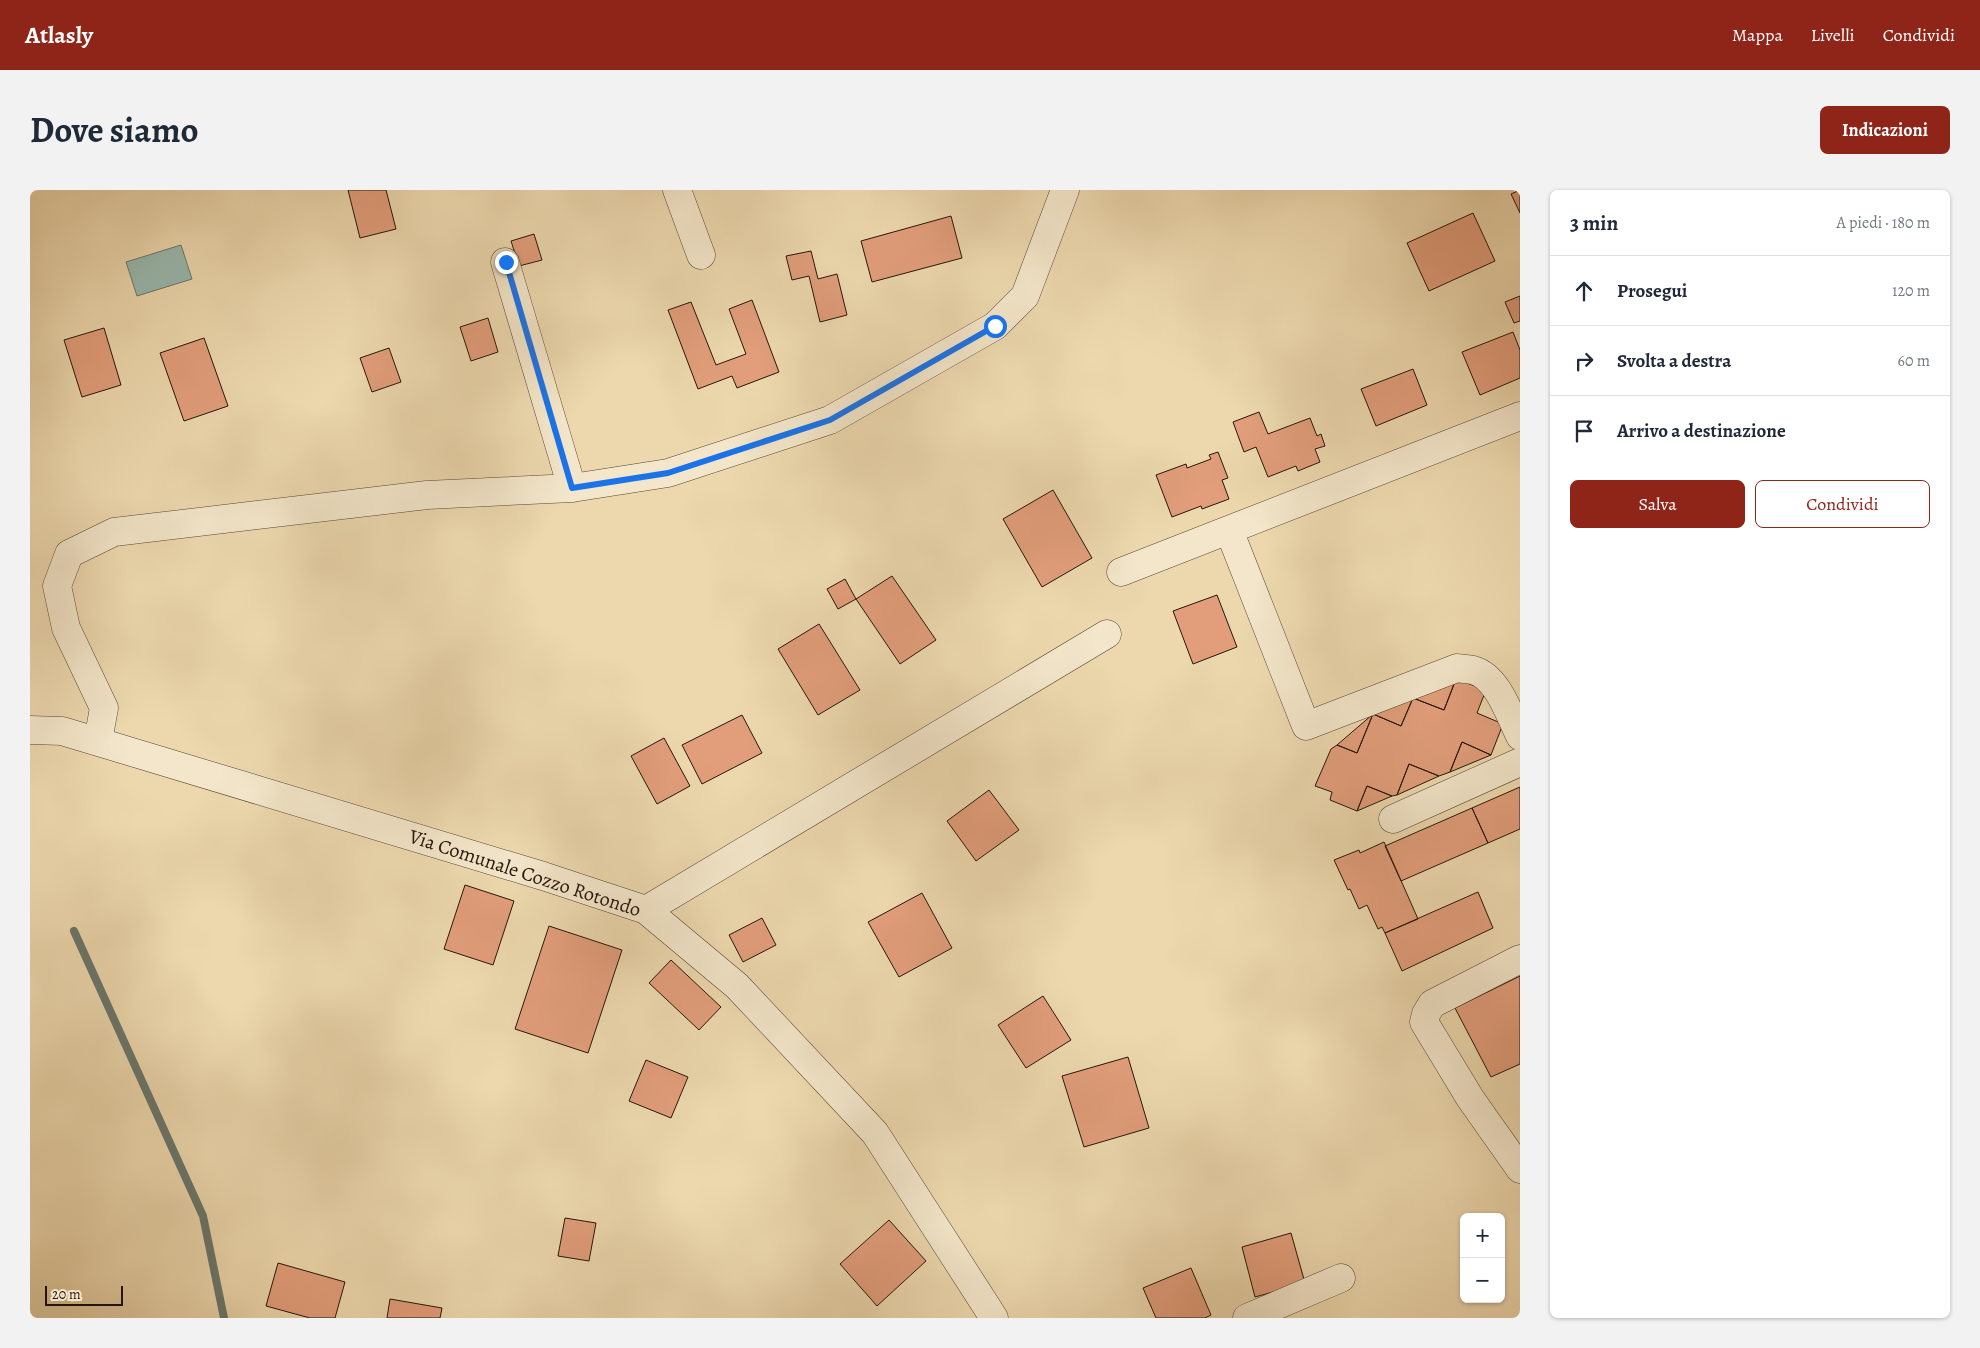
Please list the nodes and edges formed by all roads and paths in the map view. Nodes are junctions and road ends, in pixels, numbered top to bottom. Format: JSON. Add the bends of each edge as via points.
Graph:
{"nodes":[{"id":1,"x":677,"y":190,"type":"edge"},
{"id":2,"x":1065,"y":190,"type":"edge"},
{"id":3,"x":701,"y":255,"type":"dead end"},
{"id":4,"x":506,"y":262,"type":"dead end"},
{"id":5,"x":1520,"y":416,"type":"edge"},
{"id":6,"x":572,"y":488,"type":"junction"},
{"id":7,"x":1229,"y":530,"type":"junction"},
{"id":8,"x":1121,"y":572,"type":"dead end"},
{"id":9,"x":1107,"y":634,"type":"dead end"},
{"id":10,"x":30,"y":730,"type":"edge"},
{"id":11,"x":1520,"y":736,"type":"edge"},
{"id":12,"x":98,"y":741,"type":"junction"},
{"id":13,"x":1520,"y":762,"type":"edge"},
{"id":14,"x":1393,"y":819,"type":"dead end"},
{"id":15,"x":646,"y":910,"type":"junction"},
{"id":16,"x":1520,"y":959,"type":"edge"},
{"id":17,"x":1520,"y":1169,"type":"edge"},
{"id":18,"x":1341,"y":1278,"type":"dead end"},
{"id":19,"x":994,"y":1318,"type":"edge"},
{"id":20,"x":1247,"y":1318,"type":"edge"}],
"edges":[{"from":1,"to":3,"type":"street"},
{"from":2,"to":6,"type":"street","via":[[1025,296],[995,326],[830,420],[668,473]]},
{"from":4,"to":6,"type":"street"},
{"from":5,"to":7,"type":"street"},
{"from":6,"to":12,"type":"street","via":[[427,495],[114,532],[69,554],[57,586],[66,628],[104,708]]},
{"from":7,"to":8,"type":"street"},
{"from":7,"to":11,"type":"street","via":[[1306,726],[1457,668],[1473,670],[1494,683]]},
{"from":9,"to":15,"type":"street"},
{"from":10,"to":12,"type":"street","name":"Via Comunale Cozzo Rotondo","via":[[62,731]]},
{"from":12,"to":15,"type":"street","name":"Via Comunale Cozzo Rotondo"},
{"from":13,"to":14,"type":"street"},
{"from":15,"to":19,"type":"street","name":"Via Comunale Cozzo Rotondo","via":[[737,986],[875,1133]]},
{"from":16,"to":17,"type":"street","via":[[1432,1004],[1424,1022],[1470,1098]]},
{"from":18,"to":20,"type":"street"}]}
